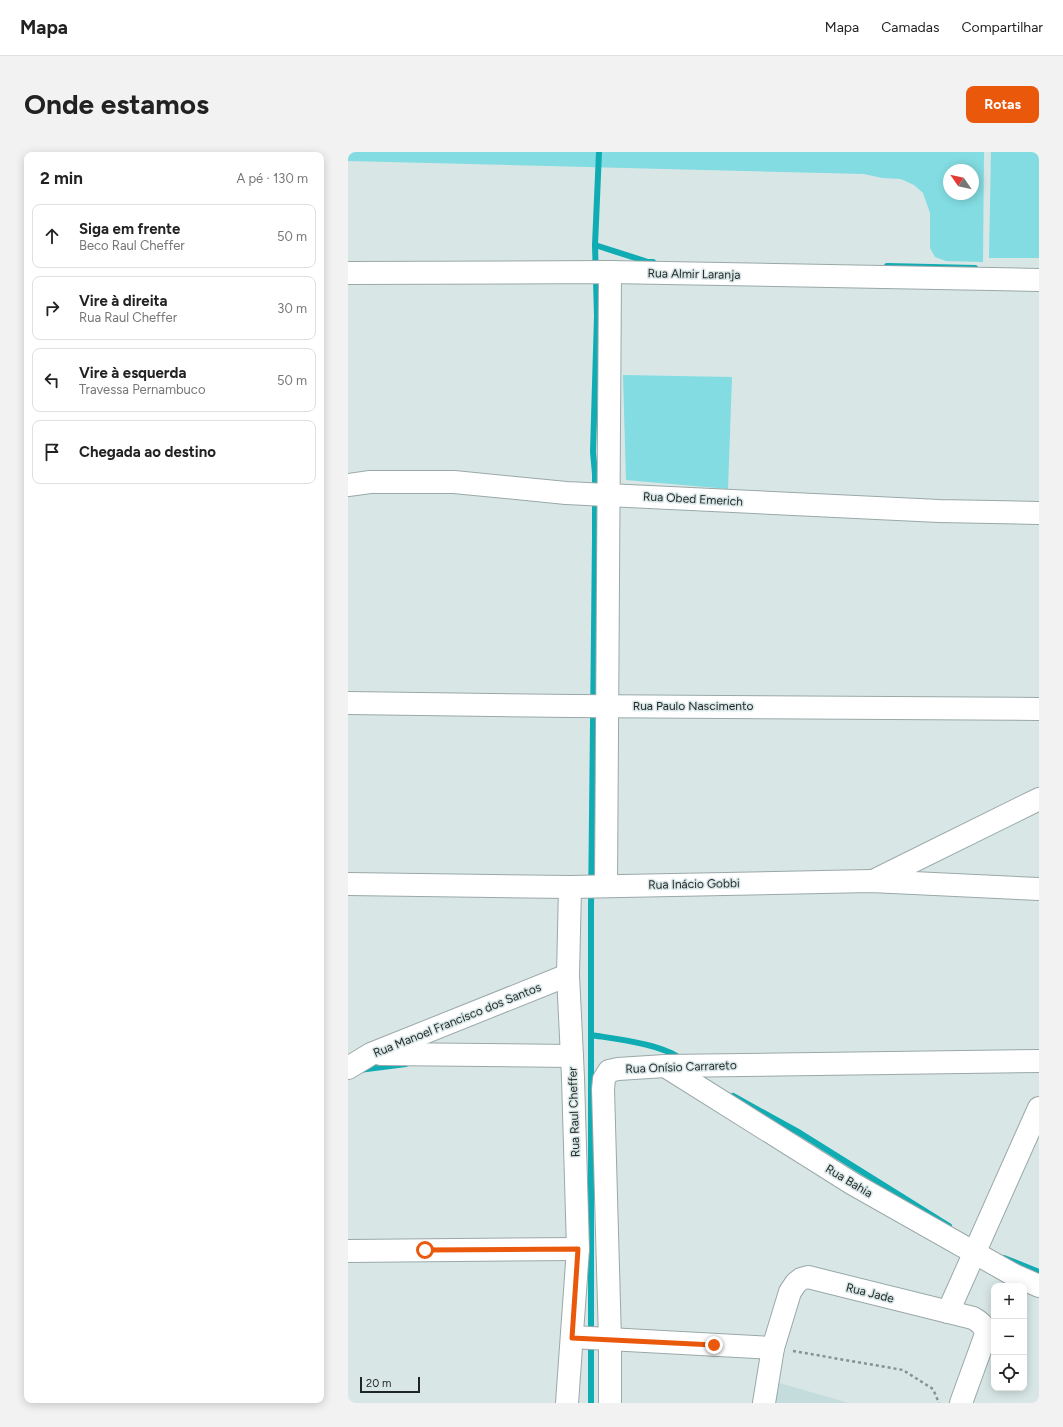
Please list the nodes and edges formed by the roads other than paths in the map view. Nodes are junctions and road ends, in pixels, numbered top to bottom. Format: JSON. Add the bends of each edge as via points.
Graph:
{"nodes":[{"id":1,"x":610,"y":272,"type":"junction"},
{"id":2,"x":348,"y":273,"type":"edge"},
{"id":3,"x":1039,"y":280,"type":"edge"},
{"id":4,"x":348,"y":485,"type":"edge"},
{"id":5,"x":609,"y":494,"type":"junction"},
{"id":6,"x":1039,"y":513,"type":"edge"},
{"id":7,"x":348,"y":702,"type":"edge"},
{"id":8,"x":607,"y":706,"type":"junction"},
{"id":9,"x":1039,"y":708,"type":"edge"},
{"id":10,"x":1039,"y":800,"type":"edge"},
{"id":11,"x":871,"y":881,"type":"junction"},
{"id":12,"x":348,"y":884,"type":"edge"},
{"id":13,"x":606,"y":886,"type":"junction"},
{"id":14,"x":570,"y":887,"type":"junction"},
{"id":15,"x":1039,"y":889,"type":"edge"},
{"id":16,"x":568,"y":975,"type":"junction"},
{"id":17,"x":572,"y":1056,"type":"junction"},
{"id":18,"x":356,"y":1059,"type":"edge"},
{"id":19,"x":1039,"y":1061,"type":"edge"},
{"id":20,"x":669,"y":1066,"type":"junction"},
{"id":21,"x":1039,"y":1108,"type":"edge"},
{"id":22,"x":578,"y":1249,"type":"junction"},
{"id":23,"x":348,"y":1251,"type":"edge"},
{"id":24,"x":975,"y":1253,"type":"junction"},
{"id":25,"x":1039,"y":1286,"type":"edge"},
{"id":26,"x":948,"y":1312,"type":"junction"},
{"id":27,"x":572,"y":1338,"type":"junction"},
{"id":28,"x":602,"y":1339,"type":"junction"},
{"id":29,"x":773,"y":1348,"type":"junction"},
{"id":30,"x":567,"y":1403,"type":"edge"},
{"id":31,"x":610,"y":1403,"type":"edge"},
{"id":32,"x":764,"y":1403,"type":"edge"},
{"id":33,"x":961,"y":1403,"type":"edge"}],
"edges":[{"from":1,"to":2,"type":"street","name":"Rua Almir Laranja"},
{"from":1,"to":3,"type":"street","name":"Rua Almir Laranja"},
{"from":1,"to":5,"type":"street"},
{"from":4,"to":5,"type":"street","name":"Rua Obed Emerich","via":[[370,482],[454,482],[566,493]]},
{"from":5,"to":6,"type":"street","name":"Rua Obed Emerich","via":[[939,511]]},
{"from":5,"to":8,"type":"street"},
{"from":7,"to":8,"type":"street","name":"Rua Paulo Nascimento"},
{"from":8,"to":9,"type":"street","name":"Rua Paulo Nascimento"},
{"from":8,"to":13,"type":"street"},
{"from":10,"to":11,"type":"street"},
{"from":11,"to":13,"type":"street","name":"Rua Inácio Gobbi"},
{"from":11,"to":15,"type":"street","name":"Rua Inácio Gobbi"},
{"from":12,"to":14,"type":"street","name":"Rua Inácio Gobbi"},
{"from":13,"to":14,"type":"street","name":"Rua Inácio Gobbi"},
{"from":14,"to":16,"type":"street","name":"Rua Raul Cheffer"},
{"from":16,"to":17,"type":"street","name":"Rua Raul Cheffer"},
{"from":16,"to":18,"type":"street","name":"Rua Manoel Francisco dos Santos"},
{"from":17,"to":18,"type":"street"},
{"from":17,"to":22,"type":"street","name":"Rua Raul Cheffer"},
{"from":19,"to":20,"type":"street","name":"Rua Onísio Carrareto"},
{"from":20,"to":24,"type":"street","name":"Rua Bahia","via":[[852,1184]]},
{"from":20,"to":28,"type":"street","name":"Rua Onísio Carrareto","via":[[618,1069],[609,1072],[604,1079]]},
{"from":21,"to":24,"type":"street"},
{"from":22,"to":23,"type":"street"},
{"from":22,"to":27,"type":"street","name":"Rua Raul Cheffer"},
{"from":24,"to":25,"type":"street","name":"Rua Bahia"},
{"from":24,"to":26,"type":"street"},
{"from":26,"to":29,"type":"street","name":"Rua Jade","via":[[808,1277],[796,1283],[790,1292]]},
{"from":26,"to":33,"type":"street","name":"Rua Jade","via":[[973,1318],[985,1327],[986,1334]]},
{"from":27,"to":28,"type":"street"},
{"from":27,"to":30,"type":"street","name":"Rua Raul Cheffer"},
{"from":28,"to":29,"type":"street"},
{"from":28,"to":31,"type":"street","name":"Rua Onísio Carrareto"},
{"from":29,"to":32,"type":"street","name":"Rua Jade"}]}
